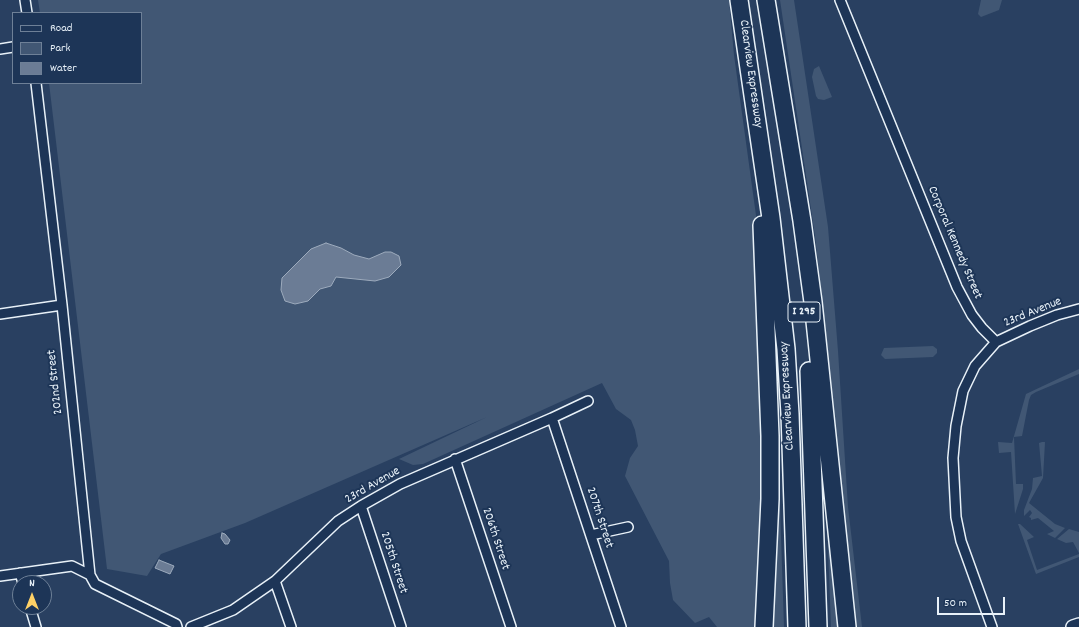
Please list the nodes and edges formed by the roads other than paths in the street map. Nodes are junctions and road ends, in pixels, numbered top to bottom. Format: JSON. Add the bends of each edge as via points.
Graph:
{"nodes":[{"id":1,"x":26,"y":0,"type":"edge"},
{"id":2,"x":739,"y":0,"type":"edge"},
{"id":3,"x":765,"y":0,"type":"edge"},
{"id":4,"x":840,"y":0,"type":"edge"},
{"id":5,"x":27,"y":12,"type":"edge"},
{"id":6,"x":744,"y":33,"type":"junction"},
{"id":7,"x":12,"y":47,"type":"edge"},
{"id":8,"x":0,"y":49,"type":"edge"},
{"id":9,"x":36,"y":84,"type":"edge"},
{"id":10,"x":62,"y":305,"type":"junction"},
{"id":11,"x":1079,"y":309,"type":"edge"},
{"id":12,"x":0,"y":314,"type":"edge"},
{"id":13,"x":996,"y":342,"type":"junction"},
{"id":14,"x":588,"y":401,"type":"dead end"},
{"id":15,"x":552,"y":418,"type":"junction"},
{"id":16,"x":456,"y":459,"type":"junction"},
{"id":17,"x":361,"y":506,"type":"junction"},
{"id":18,"x":628,"y":527,"type":"dead end"},
{"id":19,"x":591,"y":535,"type":"junction"},
{"id":20,"x":20,"y":573,"type":"joint"},
{"id":21,"x":90,"y":575,"type":"junction"},
{"id":22,"x":0,"y":576,"type":"edge"},
{"id":23,"x":276,"y":581,"type":"junction"},
{"id":24,"x":32,"y":615,"type":"edge"},
{"id":25,"x":1079,"y":625,"type":"edge"},
{"id":26,"x":36,"y":627,"type":"edge"},
{"id":27,"x":177,"y":627,"type":"edge"},
{"id":28,"x":191,"y":627,"type":"edge"},
{"id":29,"x":291,"y":627,"type":"edge"},
{"id":30,"x":400,"y":627,"type":"edge"},
{"id":31,"x":511,"y":627,"type":"edge"},
{"id":32,"x":621,"y":627,"type":"edge"},
{"id":33,"x":764,"y":627,"type":"edge"},
{"id":34,"x":797,"y":627,"type":"edge"},
{"id":35,"x":818,"y":627,"type":"edge"},
{"id":36,"x":847,"y":627,"type":"edge"},
{"id":37,"x":992,"y":627,"type":"edge"},
{"id":38,"x":1073,"y":627,"type":"edge"}],
"edges":[{"from":1,"to":5,"type":"street"},
{"from":2,"to":6,"type":"highway","name":"Clearview Expressway","number":"I 295"},
{"from":3,"to":35,"type":"highway","name":"Clearview Expressway","number":"I 295","via":[[806,326],[812,413]]},
{"from":3,"to":36,"type":"highway","via":[[812,295]]},
{"from":4,"to":13,"type":"street","name":"Corporal Kennedy Street","via":[[957,287],[972,315]]},
{"from":6,"to":33,"type":"highway","via":[[763,236],[770,436]]},
{"from":6,"to":34,"type":"highway","name":"Clearview Expressway","number":"I 295","via":[[771,218],[786,349]]},
{"from":7,"to":8,"type":"street"},
{"from":9,"to":10,"type":"street","name":"202nd Street"},
{"from":10,"to":12,"type":"street"},
{"from":10,"to":21,"type":"street","name":"202nd Street"},
{"from":11,"to":13,"type":"street","name":"23rd Avenue","via":[[1057,315]]},
{"from":13,"to":37,"type":"street","via":[[975,366],[963,391],[953,458],[956,517],[961,541]]},
{"from":14,"to":15,"type":"street","name":"23rd Avenue"},
{"from":15,"to":16,"type":"street","name":"23rd Avenue"},
{"from":15,"to":19,"type":"street","name":"207th Street"},
{"from":16,"to":17,"type":"street","name":"23rd Avenue","via":[[400,484]]},
{"from":16,"to":31,"type":"street","name":"206th Street"},
{"from":17,"to":23,"type":"street","name":"23rd Avenue","via":[[338,522]]},
{"from":17,"to":30,"type":"street","name":"205th Street"},
{"from":18,"to":19,"type":"street"},
{"from":19,"to":32,"type":"street","name":"207th Street"},
{"from":20,"to":21,"type":"street","via":[[72,566]]},
{"from":20,"to":22,"type":"street"},
{"from":21,"to":27,"type":"street","via":[[95,584],[176,624]]},
{"from":23,"to":28,"type":"street","name":"23rd Avenue","via":[[233,610]]},
{"from":23,"to":29,"type":"street"},
{"from":24,"to":26,"type":"street"},
{"from":25,"to":38,"type":"street"}]}
